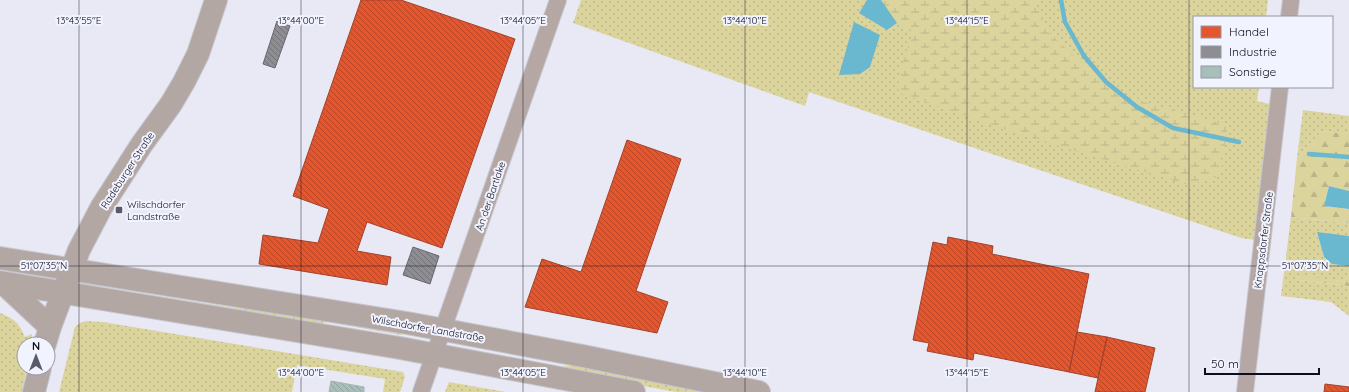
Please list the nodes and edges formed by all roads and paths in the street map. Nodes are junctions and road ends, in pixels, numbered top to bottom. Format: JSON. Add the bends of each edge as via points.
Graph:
{"nodes":[{"id":1,"x":216,"y":0,"type":"edge"},
{"id":2,"x":558,"y":0,"type":"edge"},
{"id":3,"x":1291,"y":0,"type":"edge"},
{"id":4,"x":1289,"y":16,"type":"edge"},
{"id":5,"x":1280,"y":88,"type":"edge"},
{"id":6,"x":0,"y":258,"type":"edge"},
{"id":7,"x":71,"y":270,"type":"junction"},
{"id":8,"x":2,"y":282,"type":"edge"},
{"id":9,"x":63,"y":292,"type":"junction"},
{"id":10,"x":443,"y":330,"type":"junction"},
{"id":11,"x":48,"y":336,"type":"edge"},
{"id":12,"x":435,"y":354,"type":"junction"},
{"id":13,"x":38,"y":376,"type":"edge"},
{"id":14,"x":34,"y":392,"type":"edge"},
{"id":15,"x":422,"y":392,"type":"edge"},
{"id":16,"x":634,"y":392,"type":"edge"},
{"id":17,"x":759,"y":392,"type":"edge"},
{"id":18,"x":1245,"y":392,"type":"edge"}],
"edges":[{"from":1,"to":7,"type":"main road","name":"Radeburger Straße","via":[[198,54],[184,82],[101,208]]},
{"from":2,"to":10,"type":"street","name":"An der Bartlake"},
{"from":3,"to":4,"type":"street"},
{"from":5,"to":18,"type":"street","name":"Knappsdorfer Straße"},
{"from":6,"to":7,"type":"main road","name":"Wilschdorfer Landstraße"},
{"from":7,"to":9,"type":"main road","name":"Radeburger Straße"},
{"from":7,"to":10,"type":"main road","name":"Wilschdorfer Landstraße"},
{"from":8,"to":9,"type":"main road"},
{"from":8,"to":11,"type":"main road"},
{"from":9,"to":11,"type":"main road","name":"Radeburger Straße"},
{"from":9,"to":12,"type":"main road"},
{"from":10,"to":12,"type":"street","name":"An der Bartlake"},
{"from":10,"to":17,"type":"main road","name":"Wilschdorfer Landstraße"},
{"from":12,"to":15,"type":"street","name":"An der Bartlake"},
{"from":12,"to":16,"type":"main road"},
{"from":13,"to":14,"type":"main road"}]}
